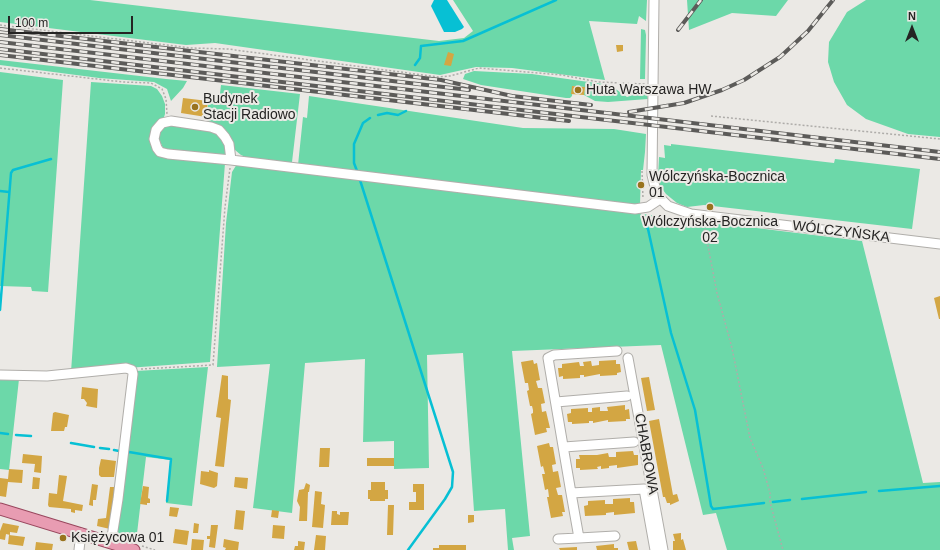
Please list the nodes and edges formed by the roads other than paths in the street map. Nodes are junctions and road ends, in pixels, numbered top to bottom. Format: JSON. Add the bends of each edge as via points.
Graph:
{"nodes":[{"id":1,"x":654,"y":0,"type":"edge"},
{"id":2,"x":231,"y":160,"type":"junction"},
{"id":3,"x":660,"y":199,"type":"junction"},
{"id":4,"x":940,"y":244,"type":"edge"},
{"id":5,"x":617,"y":350,"type":"dead end"},
{"id":6,"x":628,"y":358,"type":"dead end"},
{"id":7,"x":0,"y":375,"type":"edge"},
{"id":8,"x":627,"y":396,"type":"dead end"},
{"id":9,"x":556,"y":402,"type":"junction"},
{"id":10,"x":634,"y":442,"type":"dead end"},
{"id":11,"x":564,"y":447,"type":"junction"},
{"id":12,"x":571,"y":493,"type":"junction"},
{"id":13,"x":0,"y":508,"type":"edge"},
{"id":14,"x":81,"y":534,"type":"junction"},
{"id":15,"x":615,"y":536,"type":"dead end"},
{"id":16,"x":579,"y":538,"type":"junction"},
{"id":17,"x":558,"y":539,"type":"dead end"},
{"id":18,"x":110,"y":543,"type":"junction"},
{"id":19,"x":79,"y":550,"type":"edge"},
{"id":20,"x":134,"y":550,"type":"edge"},
{"id":21,"x":655,"y":550,"type":"edge"},
{"id":22,"x":663,"y":550,"type":"edge"}],
"edges":[{"from":1,"to":3,"type":"street","via":[[652,175],[653,185]]},
{"from":2,"to":2,"type":"street","via":[[160,152],[155,143],[155,134],[158,127],[166,122],[201,124],[219,130],[229,144]]},
{"from":2,"to":3,"type":"street","via":[[635,209],[648,207]]},
{"from":3,"to":4,"type":"street","name":"WÓLCZYŃSKA","via":[[678,211],[701,216]]},
{"from":5,"to":9,"type":"street","via":[[550,356],[548,363]]},
{"from":6,"to":22,"type":"street","name":"CHABROWA"},
{"from":7,"to":18,"type":"street","via":[[47,376],[126,368],[132,370],[118,499]]},
{"from":8,"to":9,"type":"street"},
{"from":9,"to":11,"type":"street"},
{"from":10,"to":11,"type":"street"},
{"from":11,"to":12,"type":"street"},
{"from":12,"to":16,"type":"street"},
{"from":12,"to":21,"type":"street","via":[[644,489]]},
{"from":13,"to":14,"type":"main road"},
{"from":14,"to":18,"type":"main road"},
{"from":14,"to":19,"type":"street"},
{"from":15,"to":16,"type":"street"},
{"from":16,"to":17,"type":"street"},
{"from":18,"to":20,"type":"main road"}]}
